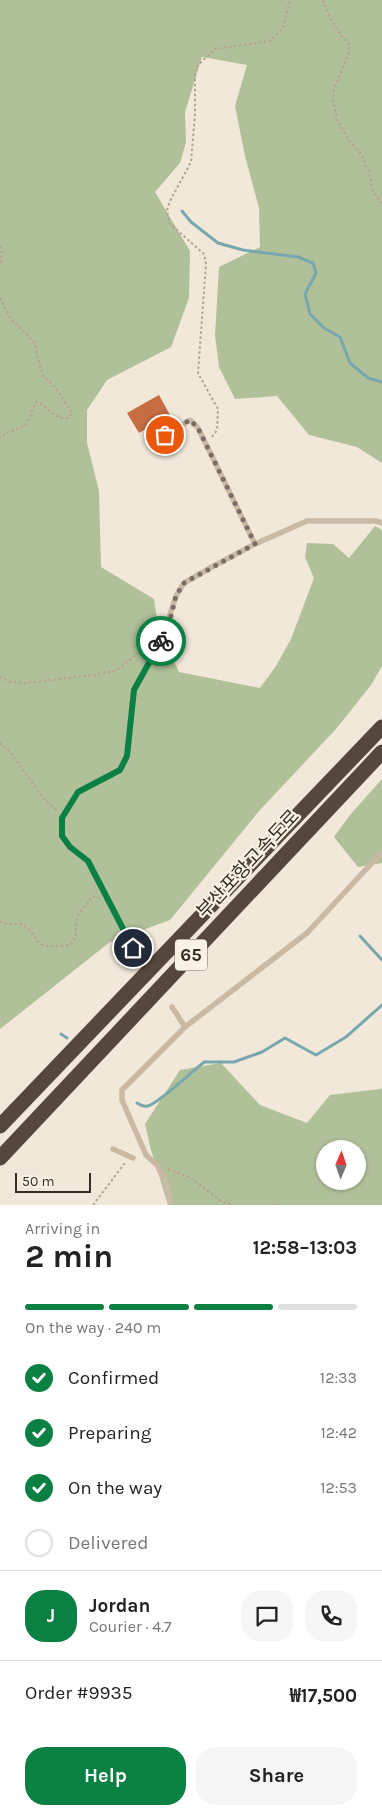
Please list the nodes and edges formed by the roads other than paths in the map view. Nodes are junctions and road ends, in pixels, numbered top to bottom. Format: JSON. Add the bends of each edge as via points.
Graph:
{"nodes":[{"id":1,"x":152,"y":443,"type":"dead end"},
{"id":2,"x":382,"y":523,"type":"edge"},
{"id":3,"x":255,"y":544,"type":"junction"},
{"id":4,"x":382,"y":727,"type":"edge"},
{"id":5,"x":382,"y":752,"type":"edge"},
{"id":6,"x":382,"y":852,"type":"edge"},
{"id":7,"x":133,"y":948,"type":"dead end"},
{"id":8,"x":172,"y":1007,"type":"dead end"},
{"id":9,"x":185,"y":1027,"type":"junction"},
{"id":10,"x":0,"y":1126,"type":"edge"},
{"id":11,"x":113,"y":1149,"type":"dead end"},
{"id":12,"x":0,"y":1158,"type":"edge"},
{"id":13,"x":133,"y":1158,"type":"road end"},
{"id":14,"x":171,"y":1205,"type":"edge"}],
"edges":[{"from":1,"to":3,"type":"lane","via":[[190,420],[198,428]]},
{"from":2,"to":3,"type":"lane","via":[[307,520]]},
{"from":3,"to":7,"type":"lane","via":[[184,583],[176,596],[164,633],[134,690],[127,756],[120,770],[78,792],[62,818],[62,836],[88,861]]},
{"from":4,"to":10,"type":"highway","name":"부산포항고속도로","number":"65"},
{"from":5,"to":12,"type":"highway","name":"부산포항고속도로","number":"65"},
{"from":6,"to":9,"type":"lane","via":[[307,933]]},
{"from":8,"to":9,"type":"lane"},
{"from":9,"to":14,"type":"lane","via":[[122,1090],[122,1100],[135,1133],[146,1155],[157,1165],[166,1183]]},
{"from":11,"to":13,"type":"lane"}]}
